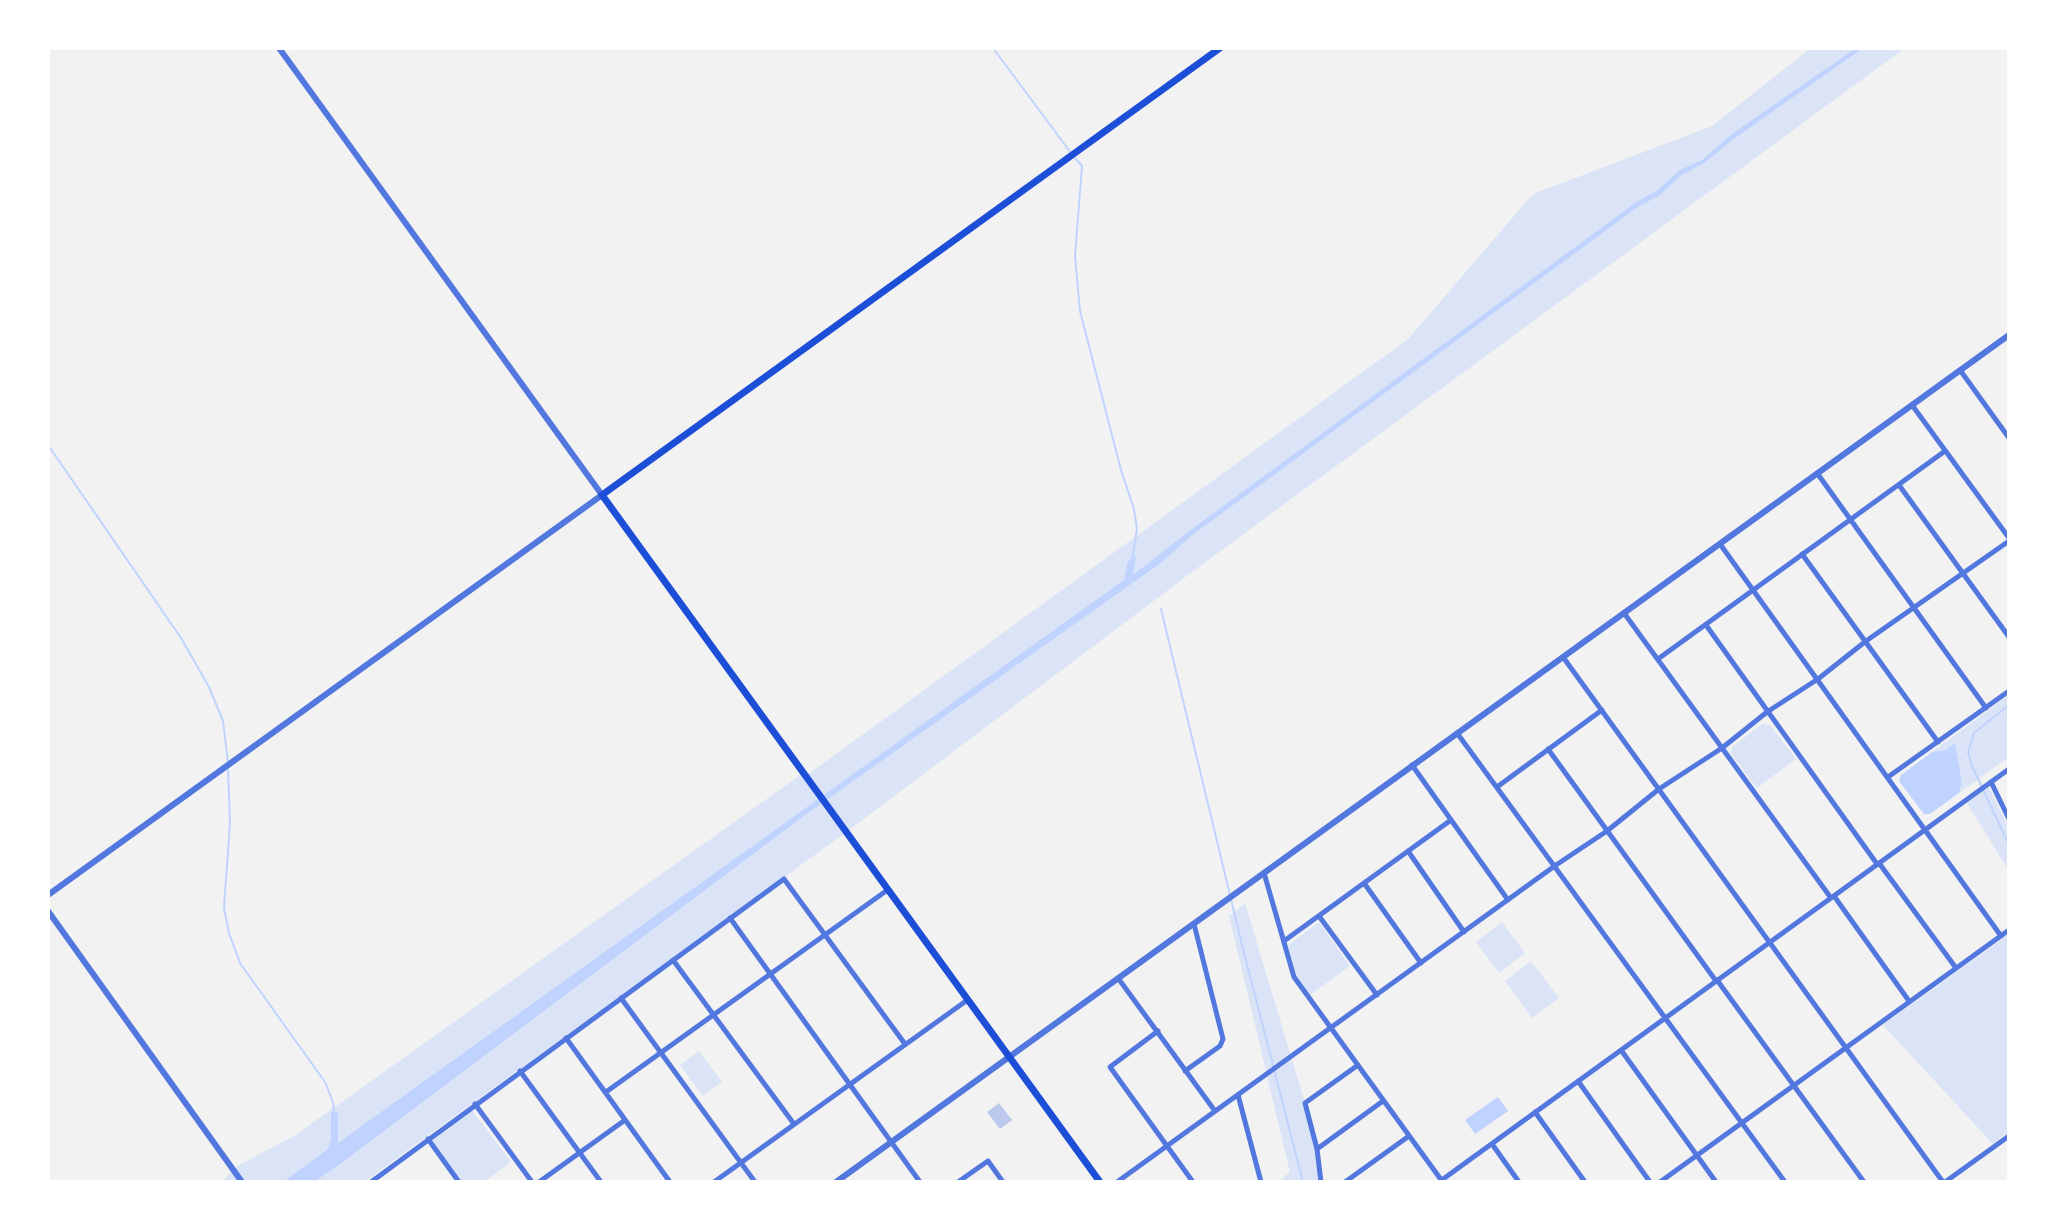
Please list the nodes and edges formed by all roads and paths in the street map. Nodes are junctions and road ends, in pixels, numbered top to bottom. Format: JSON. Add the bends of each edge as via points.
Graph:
{"nodes":[{"id":1,"x":279,"y":48,"type":"edge"},
{"id":2,"x":1220,"y":48,"type":"edge"},
{"id":3,"x":2009,"y":335,"type":"edge"},
{"id":4,"x":1960,"y":370,"type":"junction"},
{"id":5,"x":1912,"y":405,"type":"junction"},
{"id":6,"x":2009,"y":438,"type":"edge"},
{"id":7,"x":1945,"y":451,"type":"junction"},
{"id":8,"x":1817,"y":473,"type":"junction"},
{"id":9,"x":1899,"y":485,"type":"junction"},
{"id":10,"x":602,"y":495,"type":"junction"},
{"id":11,"x":1851,"y":520,"type":"junction"},
{"id":12,"x":2009,"y":539,"type":"edge"},
{"id":13,"x":1720,"y":544,"type":"junction"},
{"id":14,"x":1802,"y":554,"type":"junction"},
{"id":15,"x":1961,"y":572,"type":"junction"},
{"id":16,"x":1754,"y":589,"type":"junction"},
{"id":17,"x":1915,"y":609,"type":"junction"},
{"id":18,"x":1624,"y":613,"type":"junction"},
{"id":19,"x":1706,"y":625,"type":"junction"},
{"id":20,"x":2009,"y":637,"type":"edge"},
{"id":21,"x":1866,"y":641,"type":"junction"},
{"id":22,"x":1563,"y":657,"type":"junction"},
{"id":23,"x":1658,"y":659,"type":"junction"},
{"id":24,"x":1818,"y":679,"type":"junction"},
{"id":25,"x":2009,"y":691,"type":"edge"},
{"id":26,"x":1986,"y":708,"type":"junction"},
{"id":27,"x":1602,"y":710,"type":"junction"},
{"id":28,"x":1767,"y":712,"type":"junction"},
{"id":29,"x":1457,"y":733,"type":"junction"},
{"id":30,"x":1938,"y":742,"type":"junction"},
{"id":31,"x":1722,"y":748,"type":"junction"},
{"id":32,"x":1548,"y":749,"type":"junction"},
{"id":33,"x":1412,"y":765,"type":"junction"},
{"id":34,"x":2009,"y":769,"type":"edge"},
{"id":35,"x":1888,"y":777,"type":"junction"},
{"id":36,"x":1988,"y":784,"type":"junction"},
{"id":37,"x":1497,"y":787,"type":"junction"},
{"id":38,"x":1659,"y":789,"type":"junction"},
{"id":39,"x":2009,"y":819,"type":"edge"},
{"id":40,"x":1451,"y":820,"type":"junction"},
{"id":41,"x":1925,"y":830,"type":"junction"},
{"id":42,"x":1607,"y":831,"type":"junction"},
{"id":43,"x":1408,"y":851,"type":"junction"},
{"id":44,"x":1878,"y":864,"type":"junction"},
{"id":45,"x":1556,"y":865,"type":"junction"},
{"id":46,"x":1264,"y":873,"type":"junction"},
{"id":47,"x":1364,"y":883,"type":"junction"},
{"id":48,"x":886,"y":891,"type":"junction"},
{"id":49,"x":48,"y":895,"type":"edge"},
{"id":50,"x":1832,"y":897,"type":"junction"},
{"id":51,"x":1508,"y":900,"type":"junction"},
{"id":52,"x":48,"y":911,"type":"edge"},
{"id":53,"x":1319,"y":916,"type":"junction"},
{"id":54,"x":730,"y":918,"type":"junction"},
{"id":55,"x":1194,"y":924,"type":"junction"},
{"id":56,"x":2009,"y":930,"type":"edge"},
{"id":57,"x":1464,"y":932,"type":"junction"},
{"id":58,"x":826,"y":934,"type":"junction"},
{"id":59,"x":2001,"y":936,"type":"junction"},
{"id":60,"x":1284,"y":941,"type":"junction"},
{"id":61,"x":1770,"y":942,"type":"junction"},
{"id":62,"x":673,"y":960,"type":"junction"},
{"id":63,"x":1421,"y":963,"type":"junction"},
{"id":64,"x":1956,"y":968,"type":"junction"},
{"id":65,"x":771,"y":974,"type":"junction"},
{"id":66,"x":1118,"y":978,"type":"junction"},
{"id":67,"x":1717,"y":981,"type":"junction"},
{"id":68,"x":1377,"y":995,"type":"junction"},
{"id":69,"x":621,"y":998,"type":"junction"},
{"id":70,"x":966,"y":1001,"type":"junction"},
{"id":71,"x":1909,"y":1001,"type":"junction"},
{"id":72,"x":715,"y":1014,"type":"junction"},
{"id":73,"x":1666,"y":1018,"type":"junction"},
{"id":74,"x":1331,"y":1028,"type":"junction"},
{"id":75,"x":1158,"y":1031,"type":"junction"},
{"id":76,"x":566,"y":1038,"type":"junction"},
{"id":77,"x":905,"y":1044,"type":"junction"},
{"id":78,"x":1846,"y":1048,"type":"junction"},
{"id":79,"x":1621,"y":1050,"type":"junction"},
{"id":80,"x":662,"y":1052,"type":"junction"},
{"id":81,"x":1009,"y":1058,"type":"junction"},
{"id":82,"x":1358,"y":1065,"type":"junction"},
{"id":83,"x":520,"y":1071,"type":"junction"},
{"id":84,"x":1185,"y":1071,"type":"junction"},
{"id":85,"x":1578,"y":1081,"type":"junction"},
{"id":86,"x":851,"y":1084,"type":"junction"},
{"id":87,"x":1794,"y":1086,"type":"junction"},
{"id":88,"x":606,"y":1092,"type":"junction"},
{"id":89,"x":1238,"y":1095,"type":"junction"},
{"id":90,"x":1383,"y":1101,"type":"junction"},
{"id":91,"x":475,"y":1104,"type":"junction"},
{"id":92,"x":1215,"y":1111,"type":"junction"},
{"id":93,"x":1535,"y":1112,"type":"junction"},
{"id":94,"x":625,"y":1120,"type":"junction"},
{"id":95,"x":1742,"y":1123,"type":"junction"},
{"id":96,"x":794,"y":1124,"type":"junction"},
{"id":97,"x":1409,"y":1136,"type":"junction"},
{"id":98,"x":2009,"y":1136,"type":"edge"},
{"id":99,"x":428,"y":1139,"type":"junction"},
{"id":100,"x":891,"y":1142,"type":"junction"},
{"id":101,"x":1492,"y":1144,"type":"junction"},
{"id":102,"x":1168,"y":1146,"type":"junction"},
{"id":103,"x":1317,"y":1149,"type":"junction"},
{"id":104,"x":580,"y":1153,"type":"junction"},
{"id":105,"x":1697,"y":1155,"type":"junction"},
{"id":106,"x":741,"y":1163,"type":"junction"},
{"id":107,"x":382,"y":1174,"type":"junction"},
{"id":108,"x":1441,"y":1181,"type":"edge"},
{"id":109,"x":242,"y":1182,"type":"edge"},
{"id":110,"x":371,"y":1182,"type":"edge"},
{"id":111,"x":388,"y":1182,"type":"edge"},
{"id":112,"x":459,"y":1182,"type":"edge"},
{"id":113,"x":532,"y":1182,"type":"edge"},
{"id":114,"x":539,"y":1182,"type":"edge"},
{"id":115,"x":601,"y":1182,"type":"edge"},
{"id":116,"x":670,"y":1182,"type":"edge"},
{"id":117,"x":714,"y":1182,"type":"edge"},
{"id":118,"x":755,"y":1182,"type":"edge"},
{"id":119,"x":836,"y":1182,"type":"edge"},
{"id":120,"x":920,"y":1182,"type":"edge"},
{"id":121,"x":958,"y":1182,"type":"edge"},
{"id":122,"x":1003,"y":1182,"type":"edge"},
{"id":123,"x":1100,"y":1182,"type":"edge"},
{"id":124,"x":1117,"y":1182,"type":"edge"},
{"id":125,"x":1193,"y":1182,"type":"edge"},
{"id":126,"x":1261,"y":1182,"type":"edge"},
{"id":127,"x":1321,"y":1182,"type":"edge"},
{"id":128,"x":1345,"y":1182,"type":"edge"},
{"id":129,"x":1519,"y":1182,"type":"edge"},
{"id":130,"x":1585,"y":1182,"type":"edge"},
{"id":131,"x":1650,"y":1182,"type":"edge"},
{"id":132,"x":1660,"y":1182,"type":"edge"},
{"id":133,"x":1716,"y":1182,"type":"edge"},
{"id":134,"x":1785,"y":1182,"type":"edge"},
{"id":135,"x":1864,"y":1182,"type":"edge"},
{"id":136,"x":1944,"y":1182,"type":"edge"}],
"edges":[{"from":1,"to":10,"type":"street"},
{"from":2,"to":10,"type":"main road"},
{"from":3,"to":4,"type":"street"},
{"from":4,"to":5,"type":"street"},
{"from":4,"to":6,"type":"street"},
{"from":5,"to":7,"type":"street"},
{"from":5,"to":8,"type":"street"},
{"from":7,"to":9,"type":"street"},
{"from":7,"to":12,"type":"street"},
{"from":8,"to":11,"type":"street"},
{"from":8,"to":13,"type":"street"},
{"from":9,"to":11,"type":"street"},
{"from":9,"to":15,"type":"street"},
{"from":10,"to":48,"type":"main road"},
{"from":10,"to":49,"type":"street"},
{"from":11,"to":14,"type":"street"},
{"from":11,"to":17,"type":"street"},
{"from":12,"to":15,"type":"street"},
{"from":13,"to":16,"type":"street"},
{"from":13,"to":18,"type":"street"},
{"from":14,"to":16,"type":"street"},
{"from":14,"to":21,"type":"street"},
{"from":15,"to":17,"type":"street"},
{"from":15,"to":20,"type":"street"},
{"from":16,"to":19,"type":"street"},
{"from":16,"to":24,"type":"street"},
{"from":17,"to":21,"type":"street"},
{"from":17,"to":26,"type":"street"},
{"from":18,"to":22,"type":"street"},
{"from":18,"to":23,"type":"street"},
{"from":19,"to":23,"type":"street"},
{"from":19,"to":28,"type":"street"},
{"from":21,"to":24,"type":"street"},
{"from":21,"to":30,"type":"street"},
{"from":22,"to":27,"type":"street"},
{"from":22,"to":29,"type":"street"},
{"from":23,"to":31,"type":"street"},
{"from":24,"to":28,"type":"street"},
{"from":24,"to":35,"type":"street"},
{"from":25,"to":26,"type":"street"},
{"from":26,"to":30,"type":"street"},
{"from":27,"to":32,"type":"street"},
{"from":27,"to":38,"type":"street"},
{"from":28,"to":31,"type":"street"},
{"from":28,"to":44,"type":"street"},
{"from":29,"to":33,"type":"street"},
{"from":29,"to":37,"type":"street"},
{"from":30,"to":35,"type":"street"},
{"from":31,"to":38,"type":"street"},
{"from":31,"to":50,"type":"street"},
{"from":32,"to":37,"type":"street"},
{"from":32,"to":42,"type":"street"},
{"from":33,"to":40,"type":"street"},
{"from":33,"to":46,"type":"street"},
{"from":34,"to":36,"type":"street"},
{"from":35,"to":41,"type":"street"},
{"from":36,"to":39,"type":"street"},
{"from":36,"to":41,"type":"street"},
{"from":37,"to":45,"type":"street"},
{"from":38,"to":42,"type":"street"},
{"from":38,"to":61,"type":"street"},
{"from":40,"to":43,"type":"street"},
{"from":40,"to":51,"type":"street"},
{"from":41,"to":44,"type":"street"},
{"from":41,"to":59,"type":"street"},
{"from":42,"to":45,"type":"street"},
{"from":42,"to":67,"type":"street"},
{"from":43,"to":47,"type":"street"},
{"from":43,"to":57,"type":"street"},
{"from":44,"to":50,"type":"street"},
{"from":44,"to":64,"type":"street"},
{"from":45,"to":51,"type":"street"},
{"from":45,"to":73,"type":"street"},
{"from":46,"to":55,"type":"street"},
{"from":46,"to":60,"type":"street"},
{"from":47,"to":53,"type":"street"},
{"from":47,"to":63,"type":"street"},
{"from":48,"to":58,"type":"street"},
{"from":48,"to":70,"type":"main road"},
{"from":50,"to":61,"type":"street"},
{"from":50,"to":71,"type":"street"},
{"from":51,"to":57,"type":"street"},
{"from":52,"to":109,"type":"street"},
{"from":53,"to":60,"type":"street"},
{"from":53,"to":68,"type":"street"},
{"from":54,"to":58,"type":"street","via":[[784,879]]},
{"from":54,"to":62,"type":"street"},
{"from":54,"to":65,"type":"street"},
{"from":55,"to":66,"type":"street"},
{"from":55,"to":84,"type":"street","via":[[1223,1039]]},
{"from":56,"to":59,"type":"street"},
{"from":57,"to":63,"type":"street"},
{"from":58,"to":65,"type":"street"},
{"from":58,"to":77,"type":"street"},
{"from":59,"to":64,"type":"street"},
{"from":60,"to":74,"type":"street","via":[[1294,977]]},
{"from":61,"to":67,"type":"street"},
{"from":61,"to":78,"type":"street"},
{"from":62,"to":69,"type":"street"},
{"from":62,"to":72,"type":"street"},
{"from":63,"to":68,"type":"street"},
{"from":64,"to":71,"type":"street"},
{"from":65,"to":72,"type":"street"},
{"from":65,"to":86,"type":"street"},
{"from":66,"to":75,"type":"street"},
{"from":66,"to":81,"type":"street"},
{"from":67,"to":73,"type":"street"},
{"from":67,"to":87,"type":"street"},
{"from":68,"to":74,"type":"street"},
{"from":69,"to":76,"type":"street"},
{"from":69,"to":80,"type":"street"},
{"from":70,"to":77,"type":"street"},
{"from":70,"to":81,"type":"main road"},
{"from":71,"to":78,"type":"street"},
{"from":72,"to":80,"type":"street"},
{"from":72,"to":96,"type":"street"},
{"from":73,"to":79,"type":"street"},
{"from":73,"to":95,"type":"street"},
{"from":74,"to":82,"type":"street"},
{"from":74,"to":89,"type":"street"},
{"from":75,"to":84,"type":"street"},
{"from":75,"to":102,"type":"street","via":[[1110,1067]]},
{"from":76,"to":83,"type":"street"},
{"from":76,"to":88,"type":"street"},
{"from":77,"to":86,"type":"street"},
{"from":78,"to":87,"type":"street"},
{"from":78,"to":136,"type":"street"},
{"from":79,"to":85,"type":"street"},
{"from":79,"to":105,"type":"street"},
{"from":80,"to":88,"type":"street"},
{"from":80,"to":106,"type":"street"},
{"from":81,"to":100,"type":"street"},
{"from":81,"to":123,"type":"main road"},
{"from":82,"to":90,"type":"street"},
{"from":82,"to":103,"type":"street","via":[[1305,1103]]},
{"from":83,"to":91,"type":"street"},
{"from":83,"to":104,"type":"street"},
{"from":84,"to":92,"type":"street"},
{"from":85,"to":93,"type":"street"},
{"from":85,"to":131,"type":"street"},
{"from":86,"to":96,"type":"street"},
{"from":86,"to":100,"type":"street"},
{"from":87,"to":95,"type":"street"},
{"from":87,"to":135,"type":"street"},
{"from":88,"to":94,"type":"street"},
{"from":89,"to":92,"type":"street"},
{"from":89,"to":126,"type":"street"},
{"from":90,"to":97,"type":"street"},
{"from":90,"to":103,"type":"street"},
{"from":91,"to":99,"type":"street"},
{"from":91,"to":113,"type":"street"},
{"from":92,"to":102,"type":"street"},
{"from":93,"to":101,"type":"street"},
{"from":93,"to":130,"type":"street"},
{"from":94,"to":104,"type":"street"},
{"from":94,"to":116,"type":"street"},
{"from":95,"to":105,"type":"street"},
{"from":95,"to":134,"type":"street"},
{"from":96,"to":106,"type":"street"},
{"from":97,"to":108,"type":"street"},
{"from":97,"to":128,"type":"street"},
{"from":98,"to":136,"type":"street"},
{"from":99,"to":107,"type":"street"},
{"from":99,"to":112,"type":"street"},
{"from":100,"to":119,"type":"street"},
{"from":100,"to":120,"type":"street"},
{"from":101,"to":108,"type":"street"},
{"from":101,"to":129,"type":"street"},
{"from":102,"to":124,"type":"street"},
{"from":102,"to":125,"type":"street"},
{"from":103,"to":127,"type":"street"},
{"from":104,"to":114,"type":"street"},
{"from":104,"to":115,"type":"street"},
{"from":105,"to":132,"type":"street"},
{"from":105,"to":133,"type":"street"},
{"from":106,"to":117,"type":"street"},
{"from":106,"to":118,"type":"street"},
{"from":107,"to":110,"type":"street"},
{"from":107,"to":111,"type":"street"},
{"from":121,"to":122,"type":"street","via":[[988,1161]]}]}
